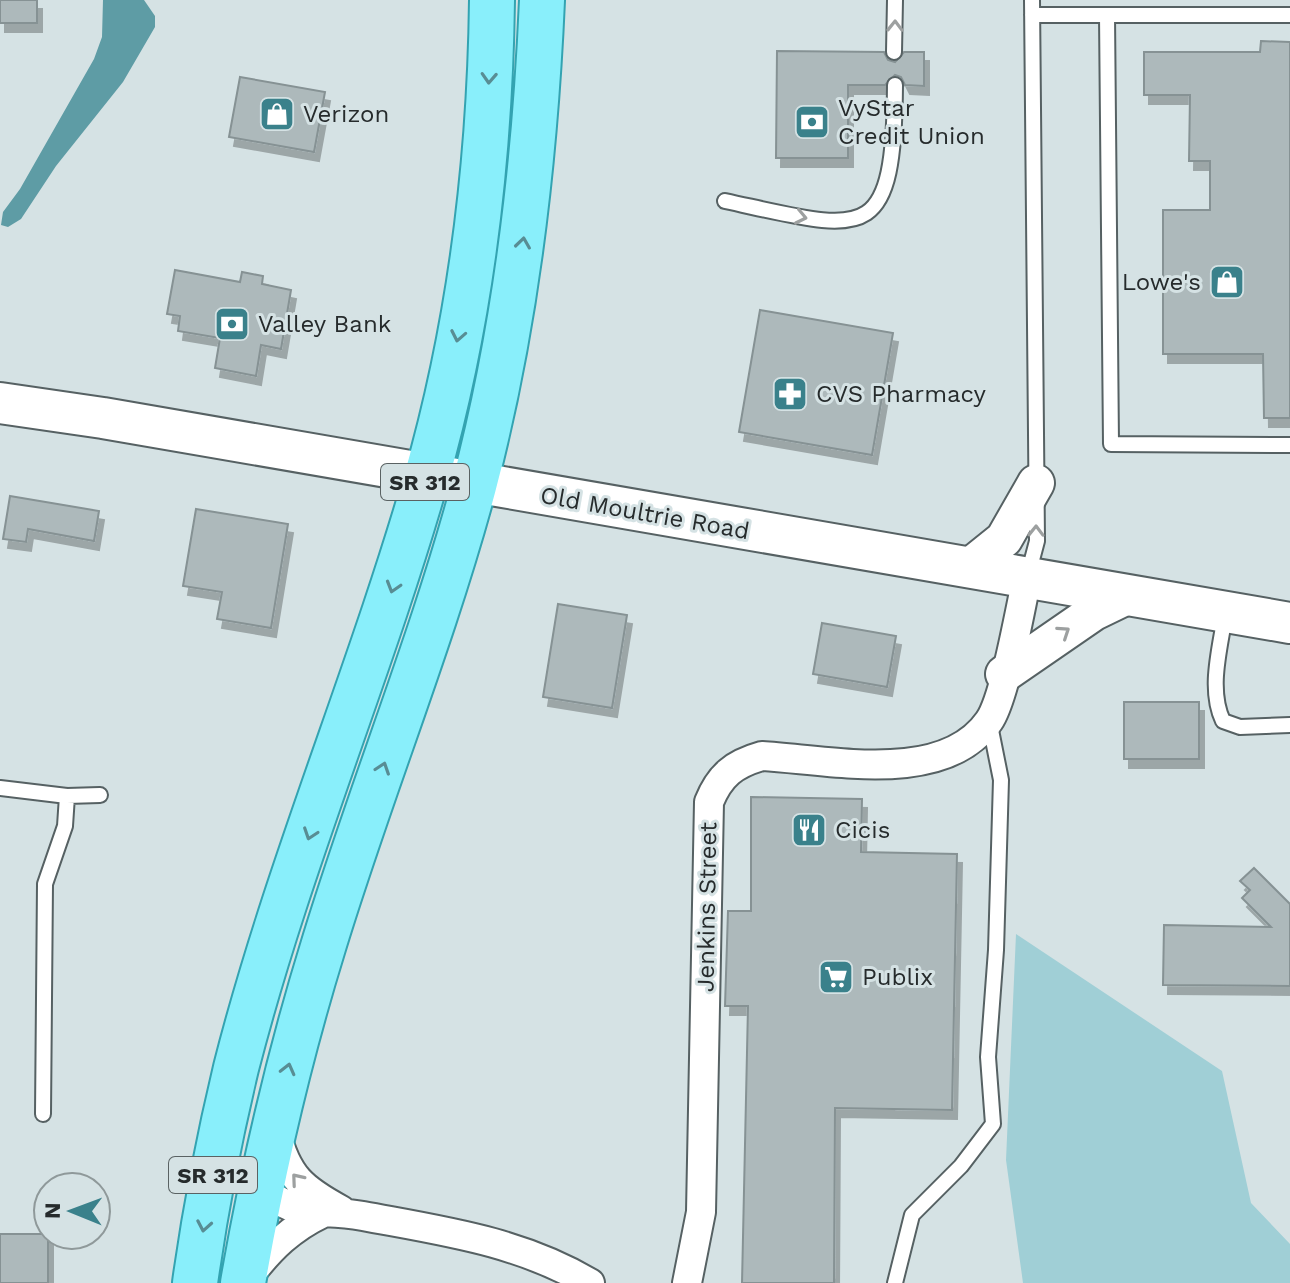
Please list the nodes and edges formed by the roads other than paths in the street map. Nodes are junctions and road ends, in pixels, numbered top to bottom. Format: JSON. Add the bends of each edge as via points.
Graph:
{"nodes":[{"id":1,"x":492,"y":0,"type":"edge"},
{"id":2,"x":542,"y":0,"type":"edge"},
{"id":3,"x":895,"y":0,"type":"edge"},
{"id":4,"x":1032,"y":7,"type":"edge"},
{"id":5,"x":1107,"y":15,"type":"junction"},
{"id":6,"x":1290,"y":15,"type":"edge"},
{"id":7,"x":894,"y":52,"type":"dead end"},
{"id":8,"x":895,"y":85,"type":"dead end"},
{"id":9,"x":725,"y":201,"type":"dead end"},
{"id":10,"x":0,"y":403,"type":"edge"},
{"id":11,"x":1290,"y":445,"type":"edge"},
{"id":12,"x":427,"y":476,"type":"junction"},
{"id":13,"x":1036,"y":483,"type":"junction"},
{"id":14,"x":474,"y":484,"type":"junction"},
{"id":15,"x":968,"y":568,"type":"junction"},
{"id":16,"x":1027,"y":578,"type":"junction"},
{"id":17,"x":1127,"y":596,"type":"junction"},
{"id":18,"x":1226,"y":614,"type":"junction"},
{"id":19,"x":1290,"y":623,"type":"edge"},
{"id":20,"x":1004,"y":674,"type":"junction"},
{"id":21,"x":989,"y":720,"type":"junction"},
{"id":22,"x":1290,"y":725,"type":"edge"},
{"id":23,"x":0,"y":788,"type":"edge"},
{"id":24,"x":100,"y":795,"type":"dead end"},
{"id":25,"x":67,"y":796,"type":"junction"},
{"id":26,"x":237,"y":1067,"type":"junction"},
{"id":27,"x":43,"y":1114,"type":"dead end"},
{"id":28,"x":274,"y":1125,"type":"junction"},
{"id":29,"x":260,"y":1189,"type":"junction"},
{"id":30,"x":334,"y":1213,"type":"junction"},
{"id":31,"x":195,"y":1283,"type":"edge"},
{"id":32,"x":243,"y":1283,"type":"edge"},
{"id":33,"x":590,"y":1283,"type":"edge"},
{"id":34,"x":687,"y":1283,"type":"edge"},
{"id":35,"x":895,"y":1283,"type":"edge"}],
"edges":[{"from":1,"to":12,"type":"main road","number":"SR 312","one_way":true,"via":[[479,206],[467,290]]},
{"from":14,"to":2,"type":"main road","number":"SR 312","one_way":true,"via":[[524,243]]},
{"from":7,"to":3,"type":"lane","one_way":true},
{"from":4,"to":5,"type":"lane"},
{"from":4,"to":13,"type":"lane"},
{"from":5,"to":6,"type":"lane"},
{"from":5,"to":11,"type":"lane","via":[[1111,444]]},
{"from":9,"to":8,"type":"lane","one_way":true,"via":[[821,222],[854,222],[871,213],[885,189],[894,150]]},
{"from":10,"to":12,"type":"main road","name":"Old Moultrie Road"},
{"from":12,"to":14,"type":"main road","name":"Old Moultrie Road"},
{"from":12,"to":26,"type":"main road","number":"SR 312","one_way":true},
{"from":13,"to":15,"type":"street","via":[[1004,539]]},
{"from":16,"to":13,"type":"lane","one_way":true,"via":[[1037,541]]},
{"from":14,"to":15,"type":"main road","name":"Old Moultrie Road"},
{"from":28,"to":14,"type":"main road","number":"SR 312","one_way":true,"via":[[323,944]]},
{"from":15,"to":16,"type":"main road","name":"Old Moultrie Road"},
{"from":16,"to":17,"type":"main road","name":"Old Moultrie Road"},
{"from":16,"to":20,"type":"street","name":"Jenkins Street"},
{"from":17,"to":18,"type":"main road","name":"Old Moultrie Road"},
{"from":20,"to":17,"type":"street","one_way":true,"via":[[1094,612]]},
{"from":18,"to":19,"type":"main road","name":"Old Moultrie Road"},
{"from":18,"to":22,"type":"lane","via":[[1216,670],[1217,708],[1223,721],[1240,727]]},
{"from":20,"to":21,"type":"street","name":"Jenkins Street"},
{"from":21,"to":34,"type":"street","name":"Jenkins Street","via":[[957,749],[933,761],[891,764],[762,756],[742,761],[717,785],[709,802],[701,1212]]},
{"from":21,"to":35,"type":"lane","via":[[1001,780],[988,1057],[993,1124],[961,1166],[912,1215]]},
{"from":23,"to":25,"type":"lane"},
{"from":24,"to":25,"type":"lane"},
{"from":25,"to":27,"type":"lane","via":[[65,826],[45,884]]},
{"from":26,"to":29,"type":"main road","via":[[243,1146]]},
{"from":26,"to":31,"type":"main road","number":"SR 312","one_way":true},
{"from":28,"to":29,"type":"main road","number":"SR 312"},
{"from":30,"to":28,"type":"street","one_way":true,"via":[[283,1160]]},
{"from":29,"to":30,"type":"street","via":[[285,1207]]},
{"from":29,"to":32,"type":"main road","number":"SR 312"},
{"from":30,"to":32,"type":"street","via":[[297,1226]]},
{"from":30,"to":33,"type":"street","via":[[465,1235],[550,1259]]}]}
